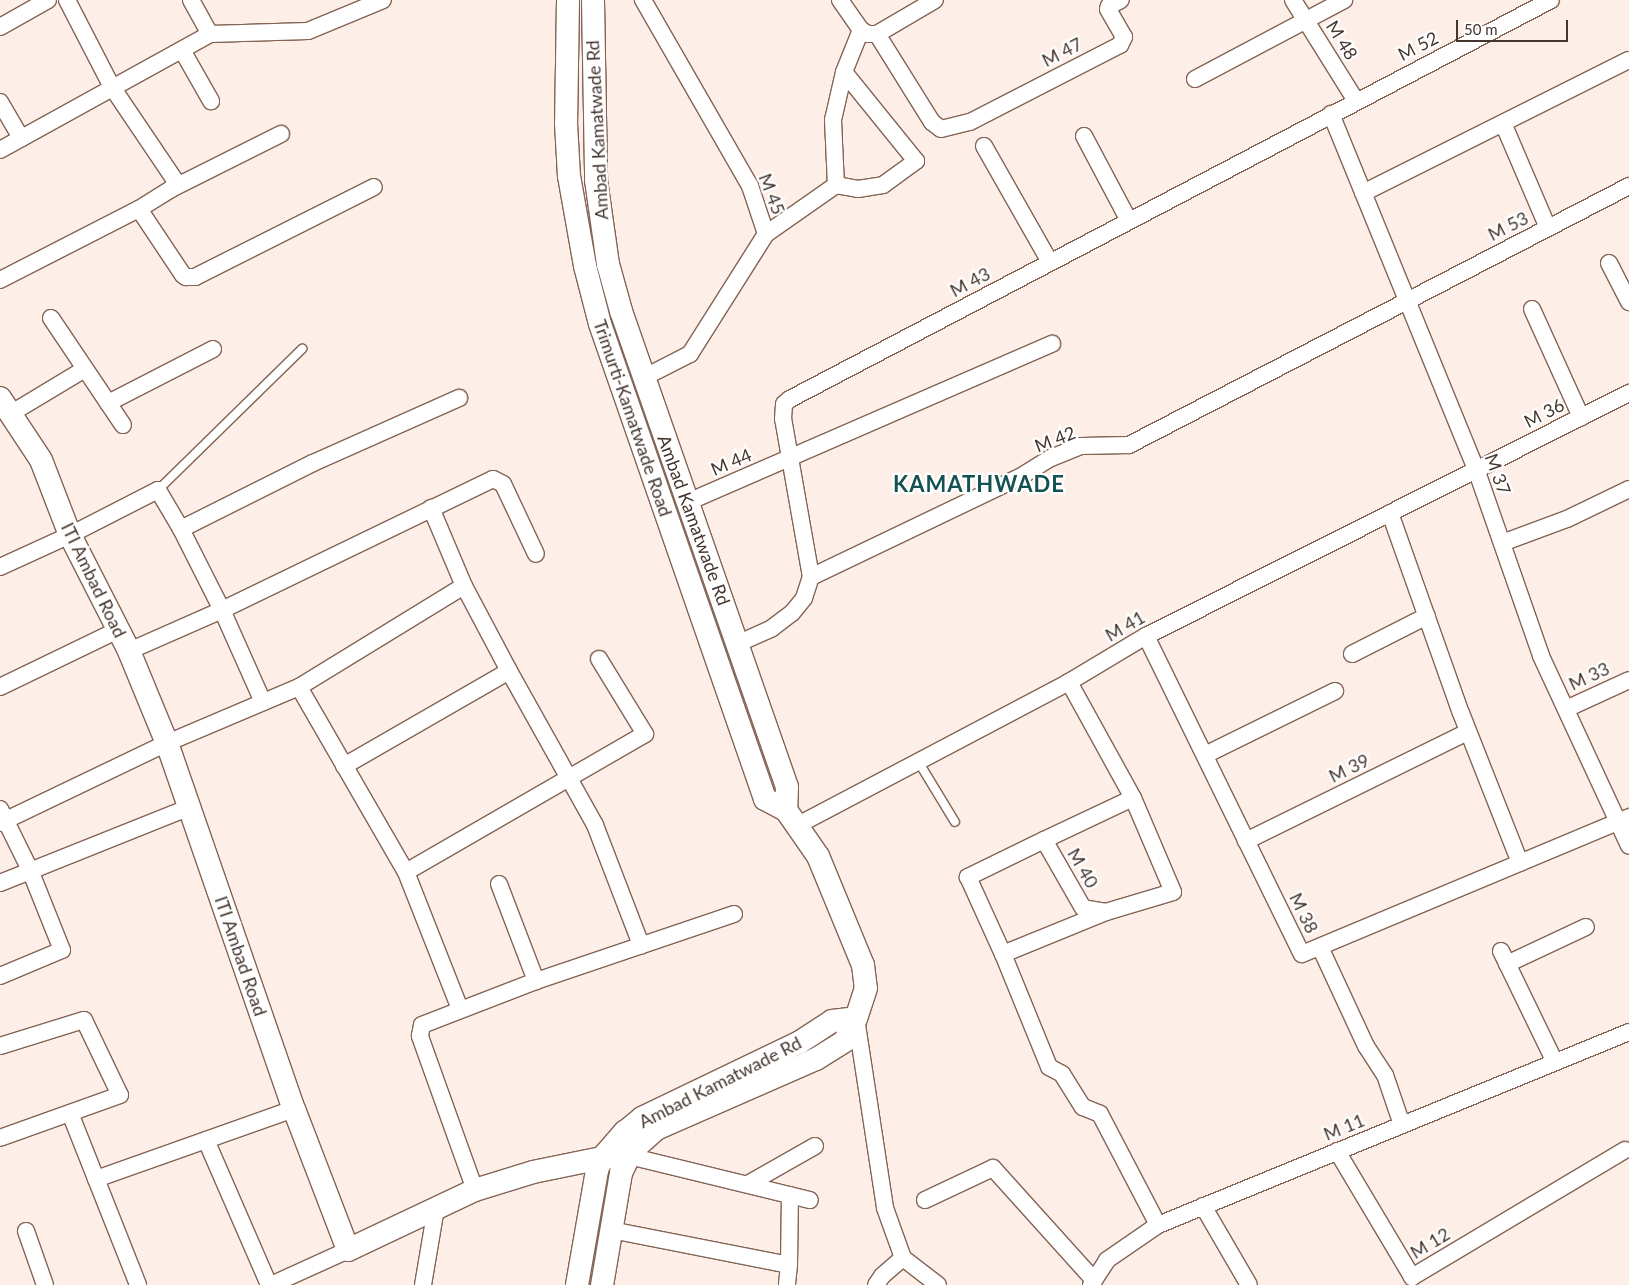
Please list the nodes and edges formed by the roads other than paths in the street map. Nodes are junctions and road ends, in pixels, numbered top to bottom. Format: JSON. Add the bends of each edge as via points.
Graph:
{"nodes":[{"id":1,"x":48,"y":0,"type":"edge"},
{"id":2,"x":67,"y":0,"type":"edge"},
{"id":3,"x":191,"y":0,"type":"edge"},
{"id":4,"x":382,"y":0,"type":"edge"},
{"id":5,"x":568,"y":0,"type":"edge"},
{"id":6,"x":593,"y":0,"type":"edge"},
{"id":7,"x":644,"y":0,"type":"edge"},
{"id":8,"x":840,"y":0,"type":"edge"},
{"id":9,"x":936,"y":0,"type":"edge"},
{"id":10,"x":1122,"y":0,"type":"edge"},
{"id":11,"x":1293,"y":0,"type":"edge"},
{"id":12,"x":1344,"y":0,"type":"edge"},
{"id":13,"x":1551,"y":0,"type":"edge"},
{"id":14,"x":1305,"y":19,"type":"junction"},
{"id":15,"x":0,"y":27,"type":"edge"},
{"id":16,"x":869,"y":32,"type":"junction"},
{"id":17,"x":210,"y":34,"type":"junction"},
{"id":18,"x":182,"y":50,"type":"junction"},
{"id":19,"x":1629,"y":60,"type":"edge"},
{"id":20,"x":844,"y":72,"type":"junction"},
{"id":21,"x":1195,"y":79,"type":"dead end"},
{"id":22,"x":112,"y":87,"type":"junction"},
{"id":23,"x":211,"y":101,"type":"dead end"},
{"id":24,"x":1356,"y":101,"type":"junction"},
{"id":25,"x":0,"y":102,"type":"edge"},
{"id":26,"x":1331,"y":114,"type":"junction"},
{"id":27,"x":1503,"y":124,"type":"junction"},
{"id":28,"x":281,"y":134,"type":"dead end"},
{"id":29,"x":1084,"y":136,"type":"dead end"},
{"id":30,"x":20,"y":138,"type":"junction"},
{"id":31,"x":984,"y":146,"type":"dead end"},
{"id":32,"x":0,"y":150,"type":"edge"},
{"id":33,"x":178,"y":185,"type":"junction"},
{"id":34,"x":836,"y":185,"type":"junction"},
{"id":35,"x":1629,"y":186,"type":"edge"},
{"id":36,"x":374,"y":187,"type":"dead end"},
{"id":37,"x":1363,"y":193,"type":"junction"},
{"id":38,"x":139,"y":209,"type":"junction"},
{"id":39,"x":1129,"y":221,"type":"junction"},
{"id":40,"x":1548,"y":228,"type":"junction"},
{"id":41,"x":766,"y":234,"type":"junction"},
{"id":42,"x":1050,"y":262,"type":"junction"},
{"id":43,"x":1609,"y":263,"type":"dead end"},
{"id":44,"x":0,"y":280,"type":"edge"},
{"id":45,"x":1406,"y":302,"type":"junction"},
{"id":46,"x":1629,"y":302,"type":"edge"},
{"id":47,"x":1532,"y":309,"type":"dead end"},
{"id":48,"x":51,"y":318,"type":"dead end"},
{"id":49,"x":1052,"y":344,"type":"dead end"},
{"id":50,"x":213,"y":349,"type":"dead end"},
{"id":51,"x":302,"y":350,"type":"dead end"},
{"id":52,"x":85,"y":368,"type":"junction"},
{"id":53,"x":643,"y":378,"type":"junction"},
{"id":54,"x":1629,"y":392,"type":"edge"},
{"id":55,"x":459,"y":398,"type":"dead end"},
{"id":56,"x":108,"y":404,"type":"junction"},
{"id":57,"x":5,"y":406,"type":"edge"},
{"id":58,"x":1581,"y":417,"type":"junction"},
{"id":59,"x":123,"y":425,"type":"dead end"},
{"id":60,"x":790,"y":458,"type":"junction"},
{"id":61,"x":1476,"y":469,"type":"junction"},
{"id":62,"x":1629,"y":489,"type":"edge"},
{"id":63,"x":158,"y":490,"type":"junction"},
{"id":64,"x":688,"y":502,"type":"junction"},
{"id":65,"x":430,"y":508,"type":"junction"},
{"id":66,"x":1390,"y":513,"type":"junction"},
{"id":67,"x":181,"y":529,"type":"junction"},
{"id":68,"x":70,"y":535,"type":"junction"},
{"id":69,"x":1502,"y":543,"type":"junction"},
{"id":70,"x":536,"y":554,"type":"dead end"},
{"id":71,"x":0,"y":567,"type":"edge"},
{"id":72,"x":811,"y":577,"type":"junction"},
{"id":73,"x":464,"y":586,"type":"junction"},
{"id":74,"x":222,"y":610,"type":"junction"},
{"id":75,"x":1426,"y":616,"type":"junction"},
{"id":76,"x":118,"y":630,"type":"junction"},
{"id":77,"x":1146,"y":636,"type":"junction"},
{"id":78,"x":739,"y":643,"type":"junction"},
{"id":79,"x":129,"y":651,"type":"junction"},
{"id":80,"x":1352,"y":654,"type":"dead end"},
{"id":81,"x":598,"y":659,"type":"dead end"},
{"id":82,"x":508,"y":671,"type":"junction"},
{"id":83,"x":1629,"y":680,"type":"edge"},
{"id":84,"x":1069,"y":682,"type":"junction"},
{"id":85,"x":0,"y":686,"type":"edge"},
{"id":86,"x":299,"y":686,"type":"junction"},
{"id":87,"x":1335,"y":691,"type":"dead end"},
{"id":88,"x":263,"y":702,"type":"junction"},
{"id":89,"x":1566,"y":709,"type":"junction"},
{"id":90,"x":1468,"y":732,"type":"junction"},
{"id":91,"x":167,"y":743,"type":"junction"},
{"id":92,"x":1204,"y":755,"type":"junction"},
{"id":93,"x":918,"y":761,"type":"junction"},
{"id":94,"x":344,"y":766,"type":"junction"},
{"id":95,"x":570,"y":778,"type":"junction"},
{"id":96,"x":1133,"y":798,"type":"junction"},
{"id":97,"x":190,"y":808,"type":"junction"},
{"id":98,"x":2,"y":817,"type":"edge"},
{"id":99,"x":792,"y":818,"type":"junction"},
{"id":100,"x":1623,"y":819,"type":"edge"},
{"id":101,"x":955,"y":822,"type":"dead end"},
{"id":102,"x":1044,"y":840,"type":"junction"},
{"id":103,"x":1246,"y":841,"type":"junction"},
{"id":104,"x":1629,"y":846,"type":"edge"},
{"id":105,"x":1520,"y":863,"type":"junction"},
{"id":106,"x":30,"y":870,"type":"junction"},
{"id":107,"x":406,"y":872,"type":"junction"},
{"id":108,"x":0,"y":883,"type":"edge"},
{"id":109,"x":499,"y":884,"type":"dead end"},
{"id":110,"x":1106,"y":912,"type":"junction"},
{"id":111,"x":734,"y":914,"type":"dead end"},
{"id":112,"x":1586,"y":927,"type":"dead end"},
{"id":113,"x":641,"y":945,"type":"junction"},
{"id":114,"x":1320,"y":946,"type":"junction"},
{"id":115,"x":1003,"y":954,"type":"junction"},
{"id":116,"x":0,"y":976,"type":"edge"},
{"id":117,"x":536,"y":981,"type":"junction"},
{"id":118,"x":460,"y":1009,"type":"junction"},
{"id":119,"x":856,"y":1018,"type":"junction"},
{"id":120,"x":1629,"y":1032,"type":"edge"},
{"id":121,"x":0,"y":1046,"type":"edge"},
{"id":122,"x":1555,"y":1062,"type":"junction"},
{"id":123,"x":294,"y":1109,"type":"junction"},
{"id":124,"x":70,"y":1112,"type":"junction"},
{"id":125,"x":660,"y":1118,"type":"junction"},
{"id":126,"x":1402,"y":1125,"type":"junction"},
{"id":127,"x":0,"y":1138,"type":"edge"},
{"id":128,"x":206,"y":1140,"type":"junction"},
{"id":129,"x":815,"y":1146,"type":"dead end"},
{"id":130,"x":1625,"y":1150,"type":"dead end"},
{"id":131,"x":1337,"y":1151,"type":"junction"},
{"id":132,"x":629,"y":1156,"type":"junction"},
{"id":133,"x":602,"y":1158,"type":"junction"},
{"id":134,"x":96,"y":1178,"type":"junction"},
{"id":135,"x":748,"y":1184,"type":"junction"},
{"id":136,"x":475,"y":1190,"type":"junction"},
{"id":137,"x":790,"y":1195,"type":"junction"},
{"id":138,"x":810,"y":1200,"type":"dead end"},
{"id":139,"x":925,"y":1200,"type":"dead end"},
{"id":140,"x":1203,"y":1206,"type":"junction"},
{"id":141,"x":436,"y":1208,"type":"junction"},
{"id":142,"x":1158,"y":1225,"type":"junction"},
{"id":143,"x":611,"y":1230,"type":"junction"},
{"id":144,"x":26,"y":1231,"type":"dead end"},
{"id":145,"x":348,"y":1250,"type":"junction"},
{"id":146,"x":903,"y":1258,"type":"junction"},
{"id":147,"x":789,"y":1265,"type":"junction"},
{"id":148,"x":1093,"y":1282,"type":"edge"},
{"id":149,"x":1409,"y":1282,"type":"edge"},
{"id":150,"x":45,"y":1285,"type":"edge"},
{"id":151,"x":138,"y":1285,"type":"edge"},
{"id":152,"x":270,"y":1285,"type":"edge"},
{"id":153,"x":424,"y":1285,"type":"edge"},
{"id":154,"x":577,"y":1285,"type":"edge"},
{"id":155,"x":602,"y":1285,"type":"edge"},
{"id":156,"x":787,"y":1285,"type":"edge"},
{"id":157,"x":876,"y":1285,"type":"edge"},
{"id":158,"x":938,"y":1285,"type":"edge"},
{"id":159,"x":1249,"y":1285,"type":"edge"}],
"edges":[{"from":1,"to":15,"type":"street"},
{"from":2,"to":22,"type":"street"},
{"from":3,"to":17,"type":"street"},
{"from":4,"to":17,"type":"street","via":[[308,31]]},
{"from":5,"to":99,"type":"street","name":"Trimurti-Kamatwade Road","via":[[566,123],[569,176],[585,266],[600,324],[765,799]]},
{"from":6,"to":53,"type":"street","name":"Ambad Kamatwade Rd","via":[[595,161],[600,218],[608,264]]},
{"from":7,"to":41,"type":"street","name":"M 45","via":[[750,186]]},
{"from":8,"to":16,"type":"street"},
{"from":9,"to":16,"type":"street"},
{"from":10,"to":16,"type":"street","name":"M 47","via":[[1108,9],[1124,37],[1120,45],[970,122],[942,129],[932,122]]},
{"from":11,"to":14,"type":"street","name":"M 48"},
{"from":12,"to":14,"type":"street"},
{"from":13,"to":24,"type":"street","name":"M 52"},
{"from":14,"to":21,"type":"street"},
{"from":14,"to":24,"type":"street","name":"M 48"},
{"from":16,"to":20,"type":"street"},
{"from":17,"to":18,"type":"street"},
{"from":18,"to":22,"type":"street"},
{"from":18,"to":23,"type":"street"},
{"from":19,"to":27,"type":"street"},
{"from":20,"to":34,"type":"street","via":[[833,120]]},
{"from":20,"to":34,"type":"street","via":[[916,161],[883,185],[858,189]]},
{"from":22,"to":30,"type":"street"},
{"from":22,"to":33,"type":"street"},
{"from":24,"to":26,"type":"street","name":"M 52"},
{"from":25,"to":30,"type":"street"},
{"from":26,"to":37,"type":"street","name":"M 37"},
{"from":26,"to":39,"type":"street","name":"M 43"},
{"from":27,"to":37,"type":"street"},
{"from":27,"to":40,"type":"street"},
{"from":28,"to":33,"type":"street"},
{"from":29,"to":39,"type":"street"},
{"from":30,"to":32,"type":"street"},
{"from":31,"to":42,"type":"street"},
{"from":33,"to":38,"type":"street"},
{"from":34,"to":41,"type":"street"},
{"from":35,"to":40,"type":"street","name":"M 53"},
{"from":36,"to":38,"type":"street","via":[[191,278],[183,275]]},
{"from":37,"to":45,"type":"street","name":"M 37"},
{"from":38,"to":44,"type":"street"},
{"from":39,"to":42,"type":"street","name":"M 43"},
{"from":40,"to":45,"type":"street","name":"M 53"},
{"from":41,"to":53,"type":"street","name":"M 45","via":[[690,354]]},
{"from":42,"to":60,"type":"street","name":"M 43","via":[[790,399],[782,410]]},
{"from":43,"to":46,"type":"street"},
{"from":45,"to":61,"type":"street","name":"M 37"},
{"from":45,"to":72,"type":"street","name":"M 42","via":[[1129,445],[1081,446],[1051,458],[1020,477]]},
{"from":47,"to":58,"type":"street"},
{"from":48,"to":52,"type":"street"},
{"from":49,"to":60,"type":"street","name":"M 44"},
{"from":50,"to":56,"type":"street"},
{"from":51,"to":63,"type":"lane"},
{"from":52,"to":56,"type":"street"},
{"from":52,"to":57,"type":"street"},
{"from":53,"to":64,"type":"street","name":"Ambad Kamatwade Rd"},
{"from":54,"to":58,"type":"street","name":"M 36"},
{"from":55,"to":67,"type":"street","via":[[314,463]]},
{"from":56,"to":59,"type":"street"},
{"from":57,"to":68,"type":"street","name":"ITI Ambad Road","via":[[41,460]]},
{"from":58,"to":61,"type":"street","name":"M 36"},
{"from":60,"to":64,"type":"street","name":"M 44"},
{"from":60,"to":72,"type":"street","name":"M 43"},
{"from":61,"to":66,"type":"street","name":"M 41"},
{"from":61,"to":69,"type":"street","name":"M 37"},
{"from":62,"to":69,"type":"street","via":[[1567,519]]},
{"from":63,"to":67,"type":"street"},
{"from":63,"to":68,"type":"street"},
{"from":64,"to":78,"type":"street","name":"Ambad Kamatwade Rd"},
{"from":65,"to":70,"type":"street","via":[[492,479],[500,481]]},
{"from":65,"to":73,"type":"street"},
{"from":65,"to":74,"type":"street"},
{"from":66,"to":75,"type":"street"},
{"from":66,"to":77,"type":"street","name":"M 41"},
{"from":67,"to":74,"type":"street"},
{"from":68,"to":71,"type":"street"},
{"from":68,"to":76,"type":"street","name":"ITI Ambad Road"},
{"from":69,"to":89,"type":"street","name":"M 37","via":[[1541,656]]},
{"from":72,"to":78,"type":"street","via":[[804,598],[792,612],[772,628]]},
{"from":73,"to":82,"type":"street"},
{"from":73,"to":86,"type":"street"},
{"from":74,"to":79,"type":"street"},
{"from":74,"to":88,"type":"street"},
{"from":75,"to":80,"type":"street"},
{"from":75,"to":90,"type":"street"},
{"from":76,"to":79,"type":"street","name":"ITI Ambad Road"},
{"from":76,"to":85,"type":"street"},
{"from":77,"to":84,"type":"street","name":"M 41"},
{"from":77,"to":92,"type":"street","name":"M 38"},
{"from":78,"to":99,"type":"street","name":"Ambad Kamatwade Rd","via":[[787,786]]},
{"from":79,"to":91,"type":"street","name":"ITI Ambad Road"},
{"from":81,"to":95,"type":"street","via":[[645,734]]},
{"from":82,"to":94,"type":"street"},
{"from":82,"to":95,"type":"street"},
{"from":83,"to":89,"type":"street","name":"M 33"},
{"from":84,"to":93,"type":"street","name":"M 41"},
{"from":84,"to":96,"type":"street","name":"M 40"},
{"from":86,"to":88,"type":"street"},
{"from":86,"to":94,"type":"street"},
{"from":87,"to":92,"type":"street"},
{"from":88,"to":91,"type":"street"},
{"from":89,"to":100,"type":"street","name":"M 37"},
{"from":90,"to":103,"type":"street","name":"M 39"},
{"from":90,"to":105,"type":"street"},
{"from":91,"to":97,"type":"street","name":"ITI Ambad Road"},
{"from":91,"to":98,"type":"street"},
{"from":92,"to":103,"type":"street","name":"M 38"},
{"from":93,"to":99,"type":"street","name":"M 41"},
{"from":93,"to":101,"type":"lane"},
{"from":94,"to":107,"type":"street"},
{"from":95,"to":107,"type":"street"},
{"from":95,"to":113,"type":"street","via":[[595,825]]},
{"from":96,"to":102,"type":"street","name":"M 40"},
{"from":96,"to":110,"type":"street","name":"M 40","via":[[1173,892]]},
{"from":97,"to":106,"type":"street"},
{"from":97,"to":123,"type":"street","name":"ITI Ambad Road"},
{"from":98,"to":106,"type":"street"},
{"from":99,"to":119,"type":"street","name":"Ambad Kamatwade Rd","via":[[818,856],[863,965],[866,988]]},
{"from":100,"to":104,"type":"street","name":"M 37"},
{"from":100,"to":105,"type":"street","name":"M 38"},
{"from":102,"to":110,"type":"street","name":"M 40","via":[[1083,908]]},
{"from":102,"to":115,"type":"street","via":[[968,877]]},
{"from":103,"to":114,"type":"street","name":"M 38","via":[[1302,954]]},
{"from":105,"to":114,"type":"street","name":"M 38"},
{"from":106,"to":108,"type":"street"},
{"from":106,"to":116,"type":"street","via":[[62,950]]},
{"from":107,"to":118,"type":"street"},
{"from":109,"to":117,"type":"street"},
{"from":110,"to":115,"type":"street"},
{"from":111,"to":113,"type":"street"},
{"from":112,"to":122,"type":"street","via":[[1504,957]]},
{"from":113,"to":117,"type":"street"},
{"from":114,"to":126,"type":"street","via":[[1366,1046],[1385,1075]]},
{"from":115,"to":142,"type":"street","via":[[1049,1067],[1062,1074],[1083,1107],[1100,1114]]},
{"from":117,"to":118,"type":"street"},
{"from":118,"to":136,"type":"street","via":[[422,1025],[420,1036]]},
{"from":119,"to":125,"type":"street","name":"Ambad Kamatwade Rd","via":[[845,1041],[816,1059]]},
{"from":119,"to":146,"type":"street","via":[[885,1208]]},
{"from":120,"to":122,"type":"street","name":"M 11"},
{"from":121,"to":124,"type":"street","via":[[84,1020],[120,1095]]},
{"from":122,"to":126,"type":"street","name":"M 11"},
{"from":123,"to":128,"type":"street"},
{"from":123,"to":145,"type":"street","name":"ITI Ambad Road"},
{"from":124,"to":127,"type":"street"},
{"from":124,"to":134,"type":"street"},
{"from":125,"to":132,"type":"street","name":"Ambad Kamatwade Rd"},
{"from":125,"to":133,"type":"street","name":"Ambad Kamatwade Rd","via":[[642,1118]]},
{"from":126,"to":131,"type":"street","name":"M 11"},
{"from":128,"to":134,"type":"street"},
{"from":128,"to":152,"type":"street"},
{"from":129,"to":135,"type":"street"},
{"from":130,"to":149,"type":"street","name":"M 12"},
{"from":131,"to":140,"type":"street","name":"M 11"},
{"from":131,"to":149,"type":"street","name":"M 12"},
{"from":132,"to":133,"type":"street"},
{"from":132,"to":135,"type":"street"},
{"from":132,"to":143,"type":"street","name":"Ambad Kamatwade Rd","via":[[621,1174]]},
{"from":133,"to":136,"type":"street","via":[[533,1172]]},
{"from":133,"to":154,"type":"street","name":"Ambad Kamatwade Rd","via":[[593,1184]]},
{"from":134,"to":151,"type":"street"},
{"from":135,"to":137,"type":"street"},
{"from":136,"to":141,"type":"street"},
{"from":137,"to":138,"type":"street"},
{"from":137,"to":147,"type":"street"},
{"from":139,"to":148,"type":"street","via":[[993,1168]]},
{"from":140,"to":142,"type":"street","name":"M 11"},
{"from":140,"to":159,"type":"street"},
{"from":141,"to":145,"type":"street"},
{"from":141,"to":153,"type":"street"},
{"from":142,"to":148,"type":"street","name":"M 11","via":[[1107,1260]]},
{"from":143,"to":147,"type":"street"},
{"from":143,"to":155,"type":"street","name":"Ambad Kamatwade Rd"},
{"from":144,"to":150,"type":"street"},
{"from":145,"to":152,"type":"street"},
{"from":146,"to":157,"type":"street"},
{"from":146,"to":158,"type":"street"},
{"from":147,"to":156,"type":"street"}]}
